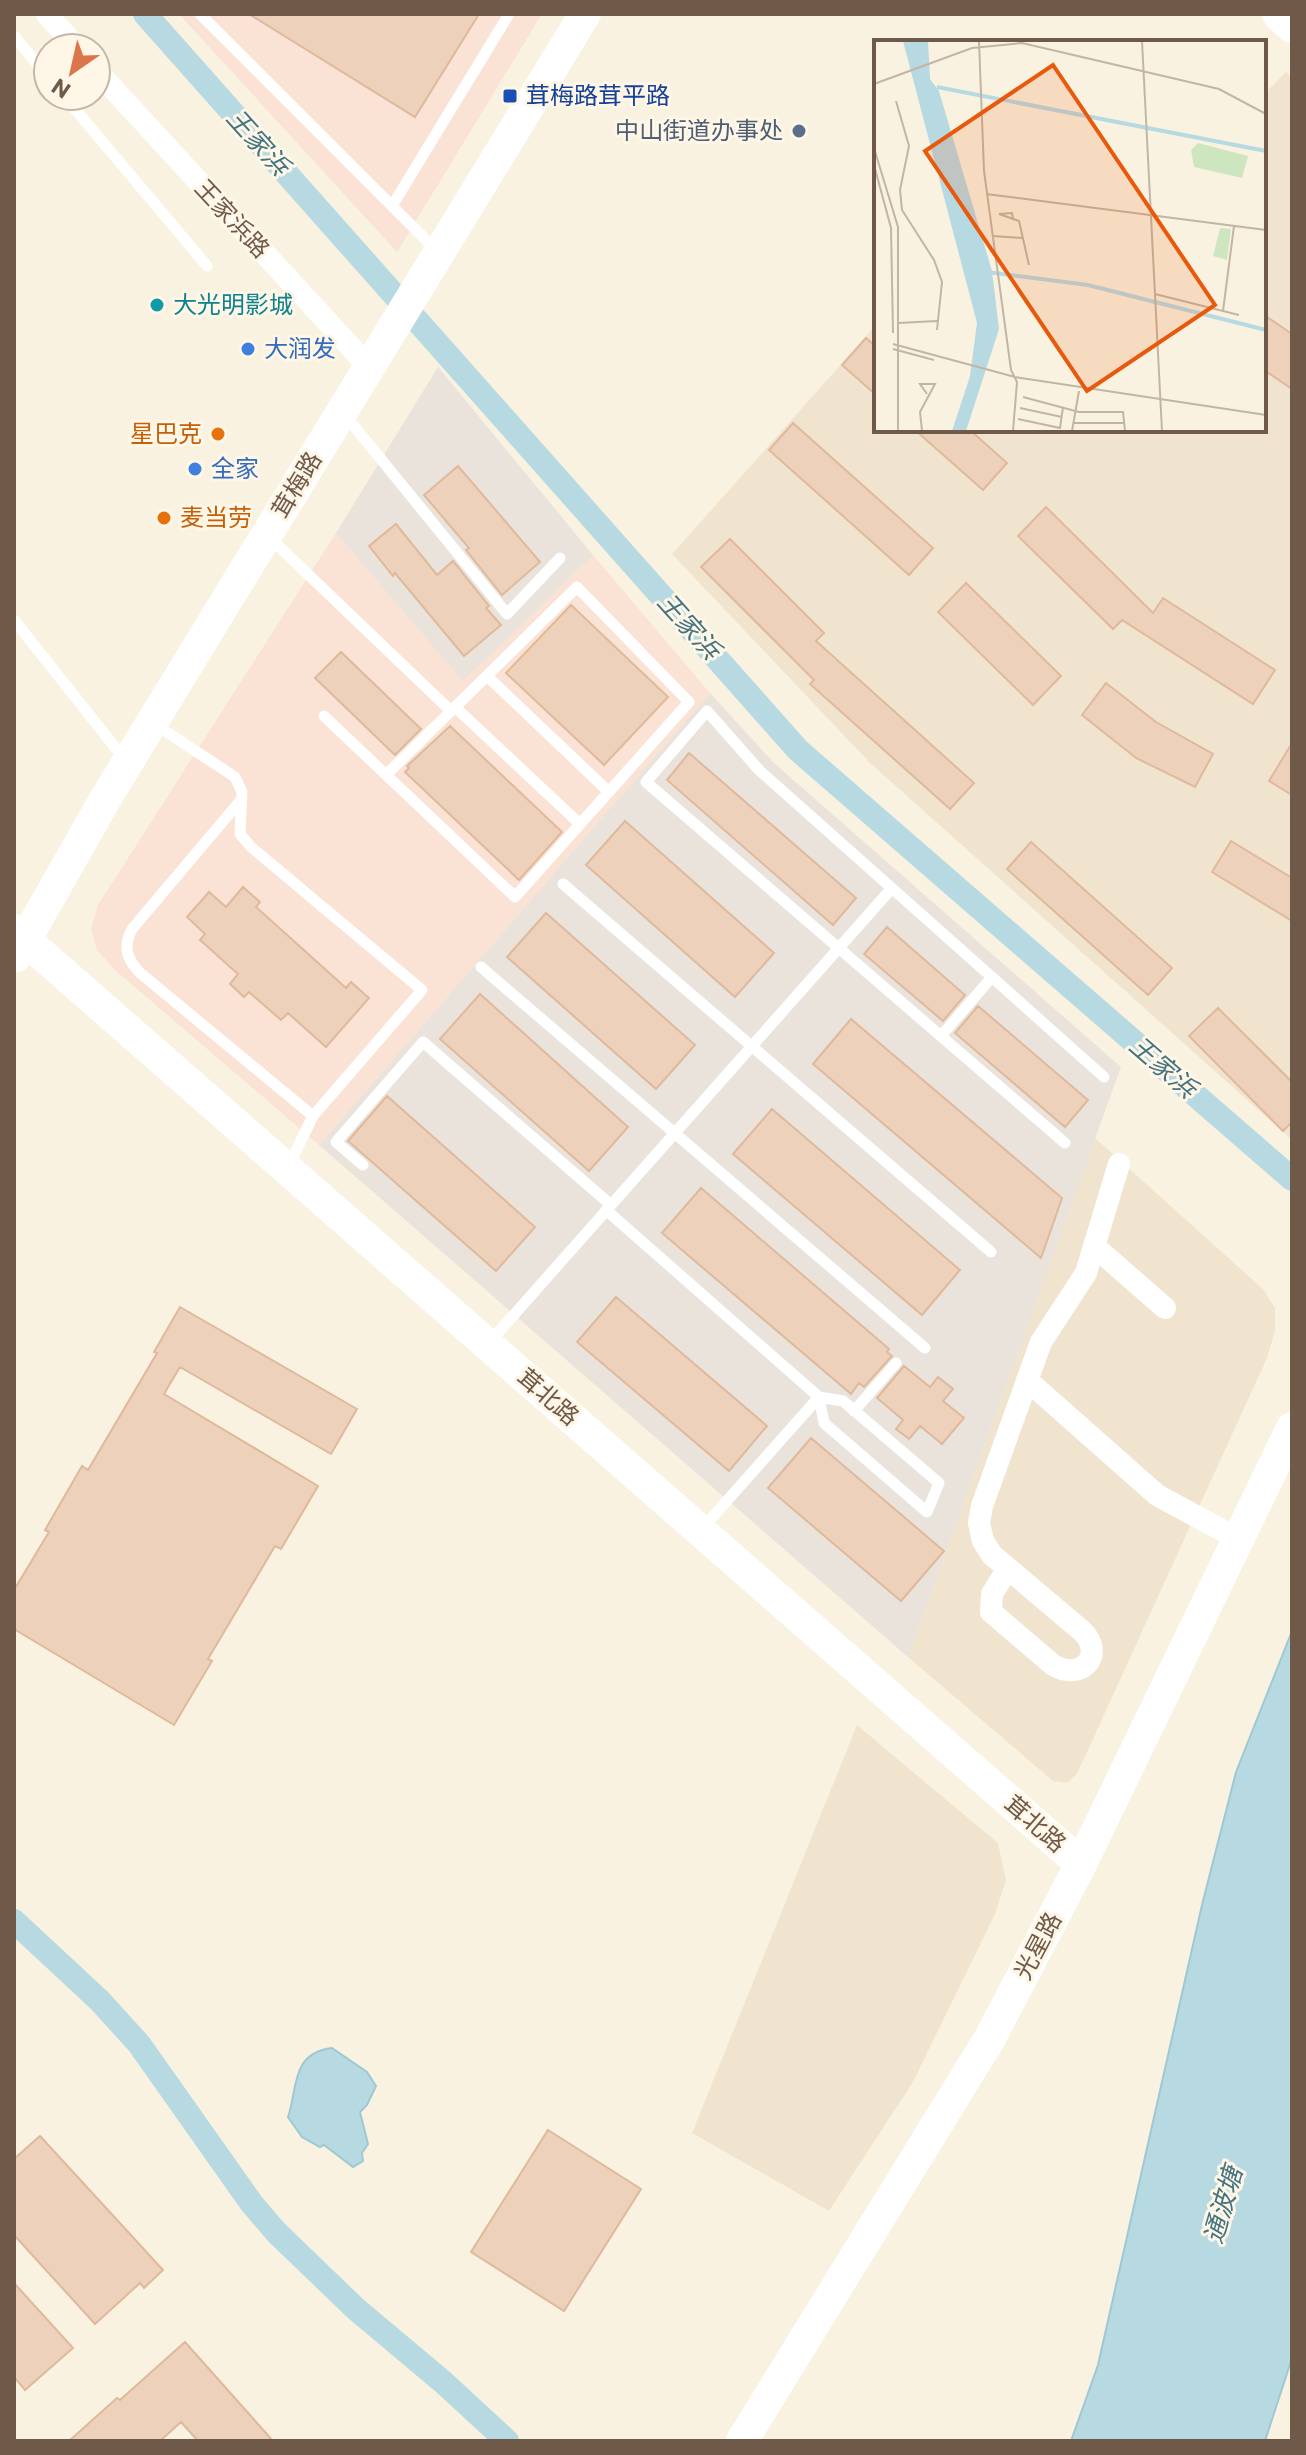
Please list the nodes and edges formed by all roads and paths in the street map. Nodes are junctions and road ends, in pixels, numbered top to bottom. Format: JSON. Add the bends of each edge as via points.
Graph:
{"nodes":[{"id":1,"x":47,"y":14,"type":"edge"},
{"id":2,"x":200,"y":14,"type":"edge"},
{"id":3,"x":509,"y":14,"type":"edge"},
{"id":4,"x":585,"y":14,"type":"edge"},
{"id":5,"x":1278,"y":14,"type":"edge"},
{"id":6,"x":1292,"y":27,"type":"edge"},
{"id":7,"x":63,"y":32,"type":"edge"},
{"id":8,"x":14,"y":36,"type":"edge"},
{"id":9,"x":32,"y":58,"type":"edge"},
{"id":10,"x":112,"y":93,"type":"edge"},
{"id":11,"x":77,"y":112,"type":"edge"},
{"id":12,"x":392,"y":206,"type":"junction"},
{"id":13,"x":436,"y":259,"type":"junction"},
{"id":14,"x":207,"y":266,"type":"dead end"},
{"id":15,"x":377,"y":354,"type":"junction"},
{"id":16,"x":342,"y":411,"type":"junction"},
{"id":17,"x":266,"y":535,"type":"junction"},
{"id":18,"x":560,"y":558,"type":"dead end"},
{"id":19,"x":14,"y":620,"type":"edge"},
{"id":20,"x":487,"y":676,"type":"junction"},
{"id":21,"x":453,"y":709,"type":"junction"},
{"id":22,"x":324,"y":716,"type":"dead end"},
{"id":23,"x":152,"y":722,"type":"junction"},
{"id":24,"x":127,"y":763,"type":"junction"},
{"id":25,"x":386,"y":775,"type":"junction"},
{"id":26,"x":609,"y":792,"type":"junction"},
{"id":27,"x":241,"y":800,"type":"junction"},
{"id":28,"x":580,"y":824,"type":"junction"},
{"id":29,"x":563,"y":884,"type":"dead end"},
{"id":30,"x":892,"y":888,"type":"junction"},
{"id":31,"x":18,"y":943,"type":"edge"},
{"id":32,"x":839,"y":948,"type":"junction"},
{"id":33,"x":481,"y":967,"type":"dead end"},
{"id":34,"x":992,"y":977,"type":"junction"},
{"id":35,"x":941,"y":1036,"type":"junction"},
{"id":36,"x":752,"y":1046,"type":"junction"},
{"id":37,"x":1104,"y":1077,"type":"dead end"},
{"id":38,"x":313,"y":1116,"type":"junction"},
{"id":39,"x":675,"y":1133,"type":"junction"},
{"id":40,"x":1065,"y":1143,"type":"dead end"},
{"id":41,"x":1119,"y":1164,"type":"dead end"},
{"id":42,"x":363,"y":1165,"type":"dead end"},
{"id":43,"x":287,"y":1169,"type":"junction"},
{"id":44,"x":609,"y":1208,"type":"junction"},
{"id":45,"x":1094,"y":1246,"type":"junction"},
{"id":46,"x":991,"y":1252,"type":"dead end"},
{"id":47,"x":1165,"y":1308,"type":"dead end"},
{"id":48,"x":487,"y":1344,"type":"junction"},
{"id":49,"x":925,"y":1348,"type":"dead end"},
{"id":50,"x":896,"y":1363,"type":"dead end"},
{"id":51,"x":1027,"y":1380,"type":"junction"},
{"id":52,"x":819,"y":1397,"type":"junction"},
{"id":53,"x":854,"y":1411,"type":"junction"},
{"id":54,"x":1292,"y":1428,"type":"edge"},
{"id":55,"x":701,"y":1531,"type":"junction"},
{"id":56,"x":1238,"y":1539,"type":"junction"},
{"id":57,"x":1008,"y":1568,"type":"junction"},
{"id":58,"x":1081,"y":1864,"type":"junction"},
{"id":59,"x":742,"y":2441,"type":"edge"}],
"edges":[{"from":1,"to":7,"type":"street"},
{"from":2,"to":12,"type":"lane"},
{"from":3,"to":12,"type":"lane"},
{"from":4,"to":13,"type":"street","name":"茸梅路"},
{"from":5,"to":6,"type":"street"},
{"from":8,"to":9,"type":"lane"},
{"from":10,"to":15,"type":"street","name":"王家浜路"},
{"from":11,"to":14,"type":"lane"},
{"from":12,"to":13,"type":"lane"},
{"from":13,"to":15,"type":"street","name":"茸梅路"},
{"from":15,"to":16,"type":"street","name":"茸梅路"},
{"from":16,"to":17,"type":"street","name":"茸梅路"},
{"from":16,"to":18,"type":"lane","via":[[507,614]]},
{"from":17,"to":21,"type":"lane"},
{"from":17,"to":23,"type":"street","name":"茸梅路"},
{"from":19,"to":24,"type":"lane"},
{"from":20,"to":21,"type":"lane"},
{"from":20,"to":26,"type":"lane"},
{"from":20,"to":26,"type":"lane","via":[[577,587],[689,702]]},
{"from":21,"to":25,"type":"lane"},
{"from":21,"to":28,"type":"lane"},
{"from":22,"to":25,"type":"lane"},
{"from":23,"to":24,"type":"street","name":"茸梅路"},
{"from":23,"to":27,"type":"lane","via":[[235,777]]},
{"from":24,"to":31,"type":"street","name":"茸梅路"},
{"from":25,"to":28,"type":"lane","via":[[515,897]]},
{"from":26,"to":28,"type":"lane"},
{"from":27,"to":38,"type":"lane","via":[[240,834],[251,847],[422,990]]},
{"from":27,"to":38,"type":"lane","via":[[132,929],[125,951],[139,972]]},
{"from":29,"to":36,"type":"lane"},
{"from":30,"to":32,"type":"lane"},
{"from":30,"to":32,"type":"lane","via":[[759,770],[707,711],[646,782]]},
{"from":30,"to":34,"type":"lane"},
{"from":31,"to":43,"type":"street","name":"茸北路"},
{"from":32,"to":35,"type":"lane"},
{"from":32,"to":36,"type":"lane"},
{"from":33,"to":39,"type":"lane"},
{"from":34,"to":35,"type":"lane"},
{"from":34,"to":37,"type":"lane"},
{"from":35,"to":40,"type":"lane"},
{"from":36,"to":39,"type":"lane"},
{"from":36,"to":46,"type":"lane"},
{"from":38,"to":43,"type":"lane"},
{"from":39,"to":44,"type":"lane"},
{"from":39,"to":49,"type":"lane"},
{"from":41,"to":45,"type":"street"},
{"from":42,"to":44,"type":"lane","via":[[336,1142],[423,1042]]},
{"from":43,"to":48,"type":"street","name":"茸北路"},
{"from":44,"to":48,"type":"lane"},
{"from":44,"to":52,"type":"lane"},
{"from":45,"to":47,"type":"street"},
{"from":45,"to":51,"type":"street","via":[[1086,1273],[1041,1342]]},
{"from":48,"to":55,"type":"street","name":"茸北路"},
{"from":50,"to":53,"type":"lane"},
{"from":51,"to":56,"type":"street","via":[[1157,1495]]},
{"from":51,"to":57,"type":"street","via":[[979,1523],[992,1555]]},
{"from":52,"to":53,"type":"lane","via":[[843,1401]]},
{"from":52,"to":53,"type":"lane","via":[[824,1423],[927,1512],[939,1483]]},
{"from":52,"to":55,"type":"lane"},
{"from":54,"to":56,"type":"street","name":"光星路"},
{"from":55,"to":58,"type":"street","name":"茸北路"},
{"from":56,"to":58,"type":"street","name":"光星路"},
{"from":57,"to":57,"type":"street","via":[[992,1594],[991,1612],[1053,1665],[1063,1671],[1082,1668],[1091,1656],[1089,1638]]},
{"from":58,"to":59,"type":"street","name":"光星路","via":[[990,2038]]}]}
